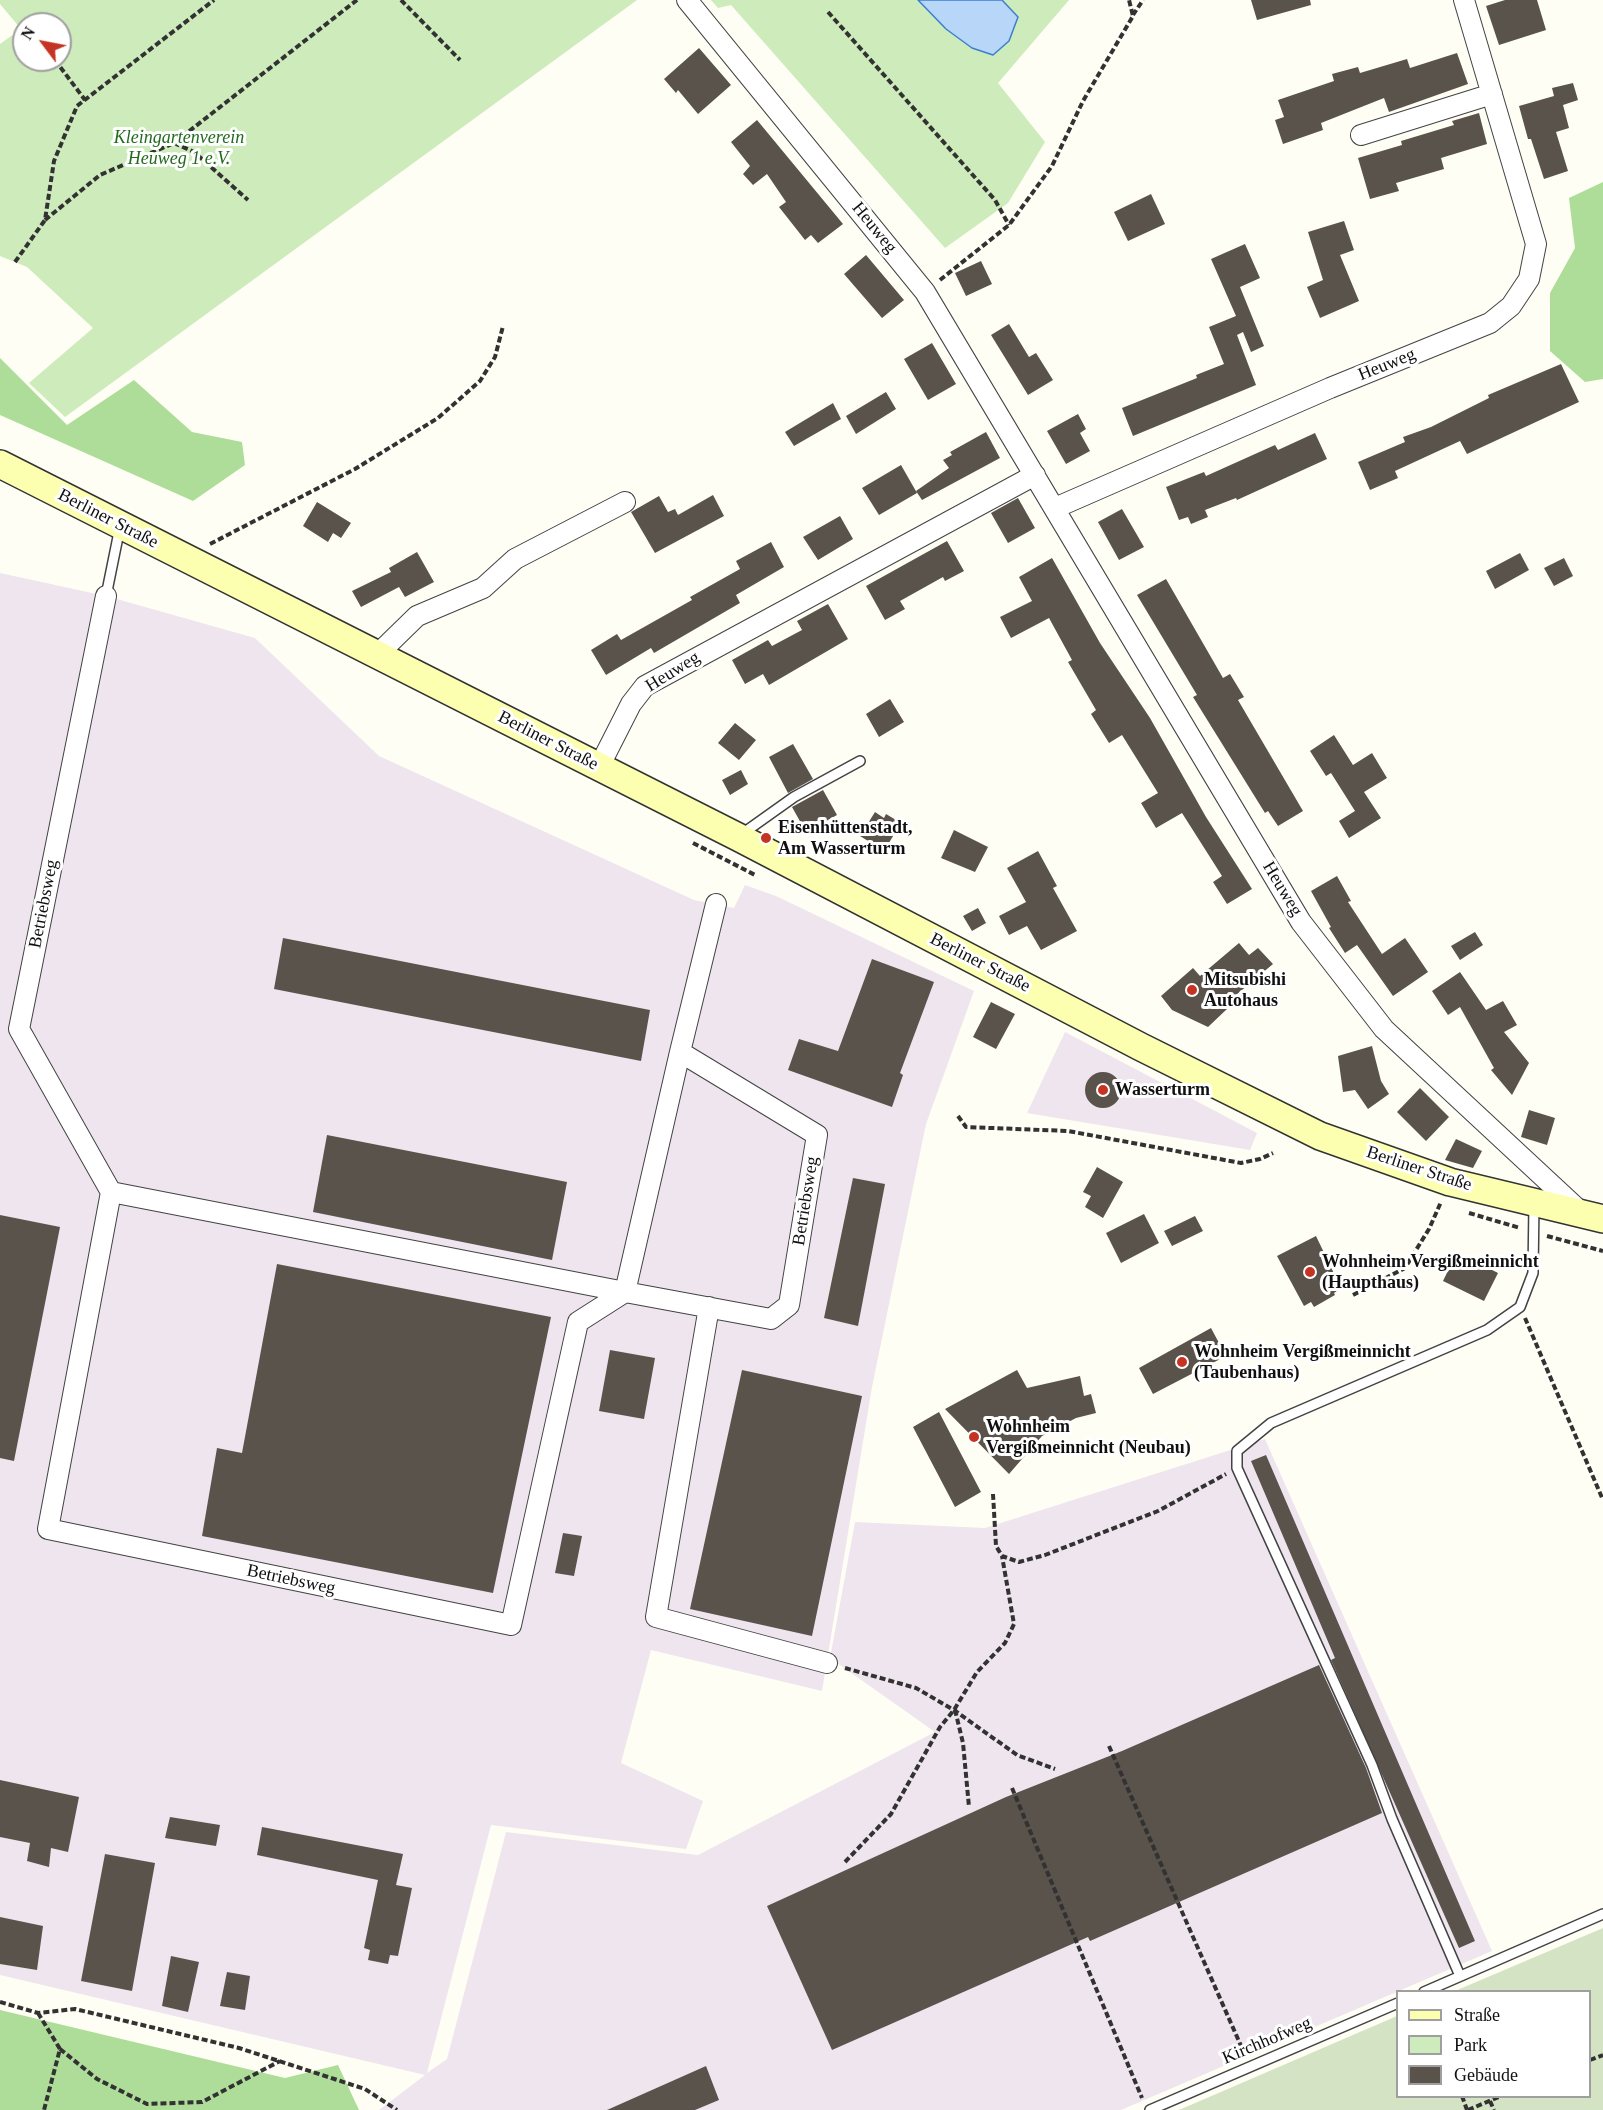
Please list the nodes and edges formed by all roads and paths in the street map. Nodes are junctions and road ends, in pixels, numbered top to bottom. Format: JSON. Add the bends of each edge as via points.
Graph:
{"nodes":[{"id":1,"x":214,"y":0,"type":"edge"},
{"id":2,"x":357,"y":0,"type":"edge"},
{"id":3,"x":401,"y":0,"type":"edge"},
{"id":4,"x":687,"y":0,"type":"edge"},
{"id":5,"x":1129,"y":0,"type":"edge"},
{"id":6,"x":1143,"y":0,"type":"edge"},
{"id":7,"x":1464,"y":0,"type":"edge"},
{"id":8,"x":828,"y":12,"type":"dead end"},
{"id":9,"x":1132,"y":15,"type":"junction"},
{"id":10,"x":460,"y":60,"type":"dead end"},
{"id":11,"x":64,"y":72,"type":"edge"},
{"id":12,"x":1492,"y":94,"type":"junction"},
{"id":13,"x":85,"y":100,"type":"junction"},
{"id":14,"x":1361,"y":135,"type":"dead end"},
{"id":15,"x":174,"y":143,"type":"junction"},
{"id":16,"x":248,"y":200,"type":"dead end"},
{"id":17,"x":45,"y":220,"type":"junction"},
{"id":18,"x":1009,"y":225,"type":"junction"},
{"id":19,"x":15,"y":262,"type":"dead end"},
{"id":20,"x":925,"y":292,"type":"junction"},
{"id":21,"x":503,"y":326,"type":"dead end"},
{"id":22,"x":0,"y":464,"type":"edge"},
{"id":23,"x":1035,"y":474,"type":"junction"},
{"id":24,"x":625,"y":502,"type":"dead end"},
{"id":25,"x":1055,"y":508,"type":"junction"},
{"id":26,"x":121,"y":525,"type":"junction"},
{"id":27,"x":209,"y":544,"type":"dead end"},
{"id":28,"x":106,"y":596,"type":"joint"},
{"id":29,"x":377,"y":655,"type":"junction"},
{"id":30,"x":860,"y":761,"type":"dead end"},
{"id":31,"x":599,"y":767,"type":"junction"},
{"id":32,"x":738,"y":837,"type":"junction"},
{"id":33,"x":716,"y":904,"type":"dead end"},
{"id":34,"x":680,"y":1052,"type":"junction"},
{"id":35,"x":958,"y":1116,"type":"dead end"},
{"id":36,"x":1273,"y":1153,"type":"dead end"},
{"id":37,"x":1450,"y":1182,"type":"junction"},
{"id":38,"x":111,"y":1192,"type":"junction"},
{"id":39,"x":1534,"y":1202,"type":"junction"},
{"id":40,"x":1592,"y":1216,"type":"edge"},
{"id":41,"x":625,"y":1292,"type":"junction"},
{"id":42,"x":1353,"y":1295,"type":"dead end"},
{"id":43,"x":709,"y":1307,"type":"junction"},
{"id":44,"x":1520,"y":1307,"type":"junction"},
{"id":45,"x":1237,"y":1468,"type":"junction"},
{"id":46,"x":993,"y":1494,"type":"dead end"},
{"id":47,"x":1603,"y":1500,"type":"edge"},
{"id":48,"x":1002,"y":1556,"type":"junction"},
{"id":49,"x":827,"y":1663,"type":"joint"},
{"id":50,"x":954,"y":1710,"type":"junction"},
{"id":51,"x":1109,"y":1746,"type":"dead end"},
{"id":52,"x":1055,"y":1769,"type":"dead end"},
{"id":53,"x":1012,"y":1788,"type":"dead end"},
{"id":54,"x":969,"y":1807,"type":"dead end"},
{"id":55,"x":845,"y":1862,"type":"dead end"},
{"id":56,"x":1603,"y":1914,"type":"edge"},
{"id":57,"x":1460,"y":1976,"type":"junction"},
{"id":58,"x":1428,"y":1990,"type":"edge"},
{"id":59,"x":0,"y":2002,"type":"edge"},
{"id":60,"x":1396,"y":2004,"type":"edge"},
{"id":61,"x":38,"y":2013,"type":"junction"},
{"id":62,"x":60,"y":2049,"type":"junction"},
{"id":63,"x":280,"y":2061,"type":"junction"},
{"id":64,"x":1250,"y":2067,"type":"junction"},
{"id":65,"x":1498,"y":2098,"type":"edge"},
{"id":66,"x":1143,"y":2100,"type":"dead end"},
{"id":67,"x":1490,"y":2101,"type":"junction"},
{"id":68,"x":44,"y":2110,"type":"edge"},
{"id":69,"x":397,"y":2110,"type":"edge"},
{"id":70,"x":1150,"y":2110,"type":"edge"},
{"id":71,"x":1467,"y":2110,"type":"edge"},
{"id":72,"x":1494,"y":2110,"type":"edge"}],
"edges":[{"from":1,"to":13,"type":"path"},
{"from":2,"to":15,"type":"path"},
{"from":3,"to":10,"type":"path"},
{"from":4,"to":20,"type":"street","name":"Heuweg"},
{"from":5,"to":9,"type":"path"},
{"from":6,"to":9,"type":"path"},
{"from":7,"to":12,"type":"street","name":"Heuweg"},
{"from":8,"to":18,"type":"path","via":[[995,200]]},
{"from":9,"to":18,"type":"path","via":[[1083,101],[1052,166]]},
{"from":11,"to":13,"type":"path"},
{"from":12,"to":14,"type":"street"},
{"from":12,"to":25,"type":"street","name":"Heuweg","via":[[1536,244],[1529,279],[1511,306],[1490,323]]},
{"from":13,"to":17,"type":"path","via":[[77,106],[54,161]]},
{"from":15,"to":16,"type":"path","via":[[194,152]]},
{"from":15,"to":17,"type":"path","via":[[100,175]]},
{"from":17,"to":19,"type":"path"},
{"from":18,"to":20,"type":"path"},
{"from":20,"to":23,"type":"street","name":"Heuweg"},
{"from":21,"to":27,"type":"path","via":[[495,357],[480,381],[438,418],[355,469]]},
{"from":22,"to":26,"type":"main road","name":"Berliner Straße"},
{"from":23,"to":25,"type":"street","name":"Heuweg"},
{"from":23,"to":31,"type":"street","name":"Heuweg","via":[[645,686],[631,704]]},
{"from":24,"to":29,"type":"street","via":[[515,559],[483,588],[417,616]]},
{"from":25,"to":40,"type":"street","name":"Heuweg","via":[[1308,931],[1384,1029]]},
{"from":26,"to":28,"type":"lane"},
{"from":26,"to":29,"type":"main road","name":"Berliner Straße"},
{"from":28,"to":38,"type":"street","name":"Betriebsweg","via":[[19,1029]]},
{"from":29,"to":31,"type":"main road","name":"Berliner Straße"},
{"from":30,"to":32,"type":"lane","via":[[794,797]]},
{"from":31,"to":32,"type":"main road","name":"Berliner Straße"},
{"from":32,"to":37,"type":"main road","name":"Berliner Straße","via":[[1320,1136]]},
{"from":33,"to":34,"type":"street"},
{"from":34,"to":41,"type":"street"},
{"from":34,"to":43,"type":"street","name":"Betriebsweg","via":[[817,1135],[789,1305],[771,1319]]},
{"from":35,"to":36,"type":"path","via":[[966,1127],[1068,1131],[1241,1163]]},
{"from":37,"to":39,"type":"main road","name":"Berliner Straße"},
{"from":37,"to":42,"type":"path","via":[[1429,1229],[1405,1268]]},
{"from":38,"to":41,"type":"street","name":"Betriebsweg"},
{"from":38,"to":41,"type":"street","name":"Betriebsweg","via":[[48,1529],[511,1625],[578,1322]]},
{"from":39,"to":40,"type":"main road","name":"Berliner Straße"},
{"from":39,"to":44,"type":"lane","via":[[1533,1273]]},
{"from":41,"to":43,"type":"street","name":"Betriebsweg"},
{"from":43,"to":49,"type":"street","via":[[656,1617]]},
{"from":44,"to":45,"type":"lane","via":[[1487,1330],[1271,1423],[1237,1451]]},
{"from":44,"to":47,"type":"path"},
{"from":45,"to":48,"type":"path","via":[[1158,1511],[1045,1555],[1019,1562]]},
{"from":45,"to":57,"type":"lane","via":[[1372,1765]]},
{"from":46,"to":48,"type":"path","via":[[996,1546]]},
{"from":48,"to":50,"type":"path","via":[[1014,1624],[1005,1643],[977,1672]]},
{"from":49,"to":50,"type":"path","via":[[916,1688]]},
{"from":50,"to":52,"type":"path","via":[[1017,1755]]},
{"from":50,"to":54,"type":"path","via":[[963,1743]]},
{"from":50,"to":55,"type":"path","via":[[940,1727],[891,1814]]},
{"from":51,"to":64,"type":"path"},
{"from":53,"to":66,"type":"path"},
{"from":56,"to":57,"type":"lane"},
{"from":57,"to":58,"type":"lane"},
{"from":59,"to":61,"type":"path"},
{"from":60,"to":64,"type":"lane","name":"Kirchhofweg"},
{"from":61,"to":62,"type":"path"},
{"from":61,"to":63,"type":"path","via":[[75,2009]]},
{"from":62,"to":63,"type":"path","via":[[97,2079],[147,2103],[202,2102]]},
{"from":62,"to":68,"type":"path"},
{"from":63,"to":69,"type":"path","via":[[365,2089]]},
{"from":64,"to":70,"type":"lane","name":"Kirchhofweg"},
{"from":65,"to":67,"type":"path"},
{"from":67,"to":71,"type":"path"},
{"from":67,"to":72,"type":"path"}]}
